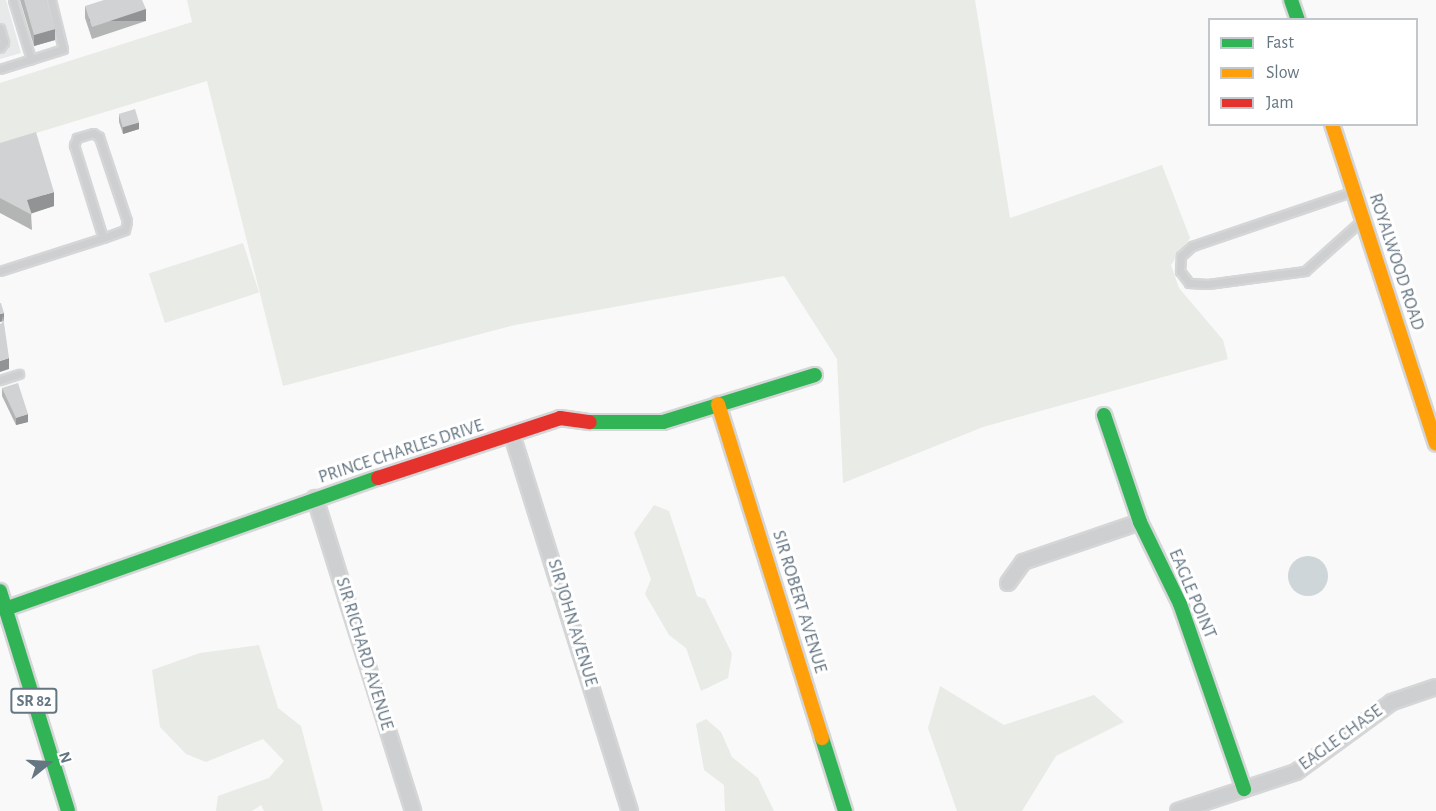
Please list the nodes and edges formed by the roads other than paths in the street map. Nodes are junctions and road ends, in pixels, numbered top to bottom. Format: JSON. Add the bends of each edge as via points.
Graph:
{"nodes":[{"id":1,"x":13,"y":0,"type":"edge"},
{"id":2,"x":51,"y":0,"type":"edge"},
{"id":3,"x":1292,"y":0,"type":"edge"},
{"id":4,"x":1297,"y":18,"type":"edge"},
{"id":5,"x":0,"y":28,"type":"edge"},
{"id":6,"x":0,"y":48,"type":"edge"},
{"id":7,"x":31,"y":59,"type":"junction"},
{"id":8,"x":0,"y":69,"type":"edge"},
{"id":9,"x":1333,"y":126,"type":"edge"},
{"id":10,"x":1354,"y":191,"type":"junction"},
{"id":11,"x":1363,"y":220,"type":"junction"},
{"id":12,"x":104,"y":238,"type":"junction"},
{"id":13,"x":0,"y":271,"type":"edge"},
{"id":14,"x":19,"y":374,"type":"dead end"},
{"id":15,"x":816,"y":375,"type":"dead end"},
{"id":16,"x":0,"y":380,"type":"edge"},
{"id":17,"x":718,"y":404,"type":"junction"},
{"id":18,"x":1104,"y":415,"type":"dead end"},
{"id":19,"x":512,"y":435,"type":"junction"},
{"id":20,"x":1436,"y":444,"type":"edge"},
{"id":21,"x":315,"y":498,"type":"junction"},
{"id":22,"x":1140,"y":522,"type":"junction"},
{"id":23,"x":1008,"y":583,"type":"dead end"},
{"id":24,"x":0,"y":591,"type":"edge"},
{"id":25,"x":5,"y":609,"type":"junction"},
{"id":26,"x":1436,"y":687,"type":"edge"},
{"id":27,"x":1244,"y":789,"type":"junction"},
{"id":28,"x":68,"y":811,"type":"edge"},
{"id":29,"x":413,"y":811,"type":"edge"},
{"id":30,"x":630,"y":811,"type":"edge"},
{"id":31,"x":845,"y":811,"type":"edge"},
{"id":32,"x":1178,"y":811,"type":"edge"}],
"edges":[{"from":1,"to":7,"type":"lane"},
{"from":2,"to":7,"type":"lane","via":[[63,49]]},
{"from":3,"to":4,"type":"street"},
{"from":5,"to":6,"type":"lane","via":[[4,42]]},
{"from":7,"to":8,"type":"lane"},
{"from":9,"to":10,"type":"street","name":"ROYALWOOD ROAD"},
{"from":10,"to":11,"type":"street","name":"ROYALWOOD ROAD"},
{"from":10,"to":11,"type":"lane","via":[[1192,246],[1181,256],[1180,271],[1189,283],[1208,284],[1305,271]]},
{"from":11,"to":20,"type":"street","name":"ROYALWOOD ROAD"},
{"from":12,"to":12,"type":"lane","via":[[125,230],[127,220],[99,137],[93,133],[77,138],[74,145]]},
{"from":12,"to":13,"type":"lane"},
{"from":14,"to":16,"type":"lane"},
{"from":15,"to":17,"type":"street","name":"PRINCE CHARLES DRIVE"},
{"from":17,"to":19,"type":"street","name":"PRINCE CHARLES DRIVE","via":[[663,422],[560,418]]},
{"from":17,"to":31,"type":"street","name":"SIR ROBERT AVENUE"},
{"from":18,"to":22,"type":"street","name":"EAGLE POINT"},
{"from":19,"to":21,"type":"street","name":"PRINCE CHARLES DRIVE"},
{"from":19,"to":30,"type":"street","name":"SIR JOHN AVENUE"},
{"from":21,"to":25,"type":"street","name":"PRINCE CHARLES DRIVE"},
{"from":21,"to":29,"type":"street","name":"SIR RICHARD AVENUE"},
{"from":22,"to":23,"type":"street","via":[[1023,562]]},
{"from":22,"to":27,"type":"street","name":"EAGLE POINT","via":[[1180,604]]},
{"from":24,"to":25,"type":"street","number":"SR 82"},
{"from":25,"to":28,"type":"street","number":"SR 82"},
{"from":26,"to":27,"type":"street","name":"EAGLE CHASE","via":[[1392,702],[1296,772]]},
{"from":27,"to":32,"type":"street","name":"EAGLE CHASE"}]}
